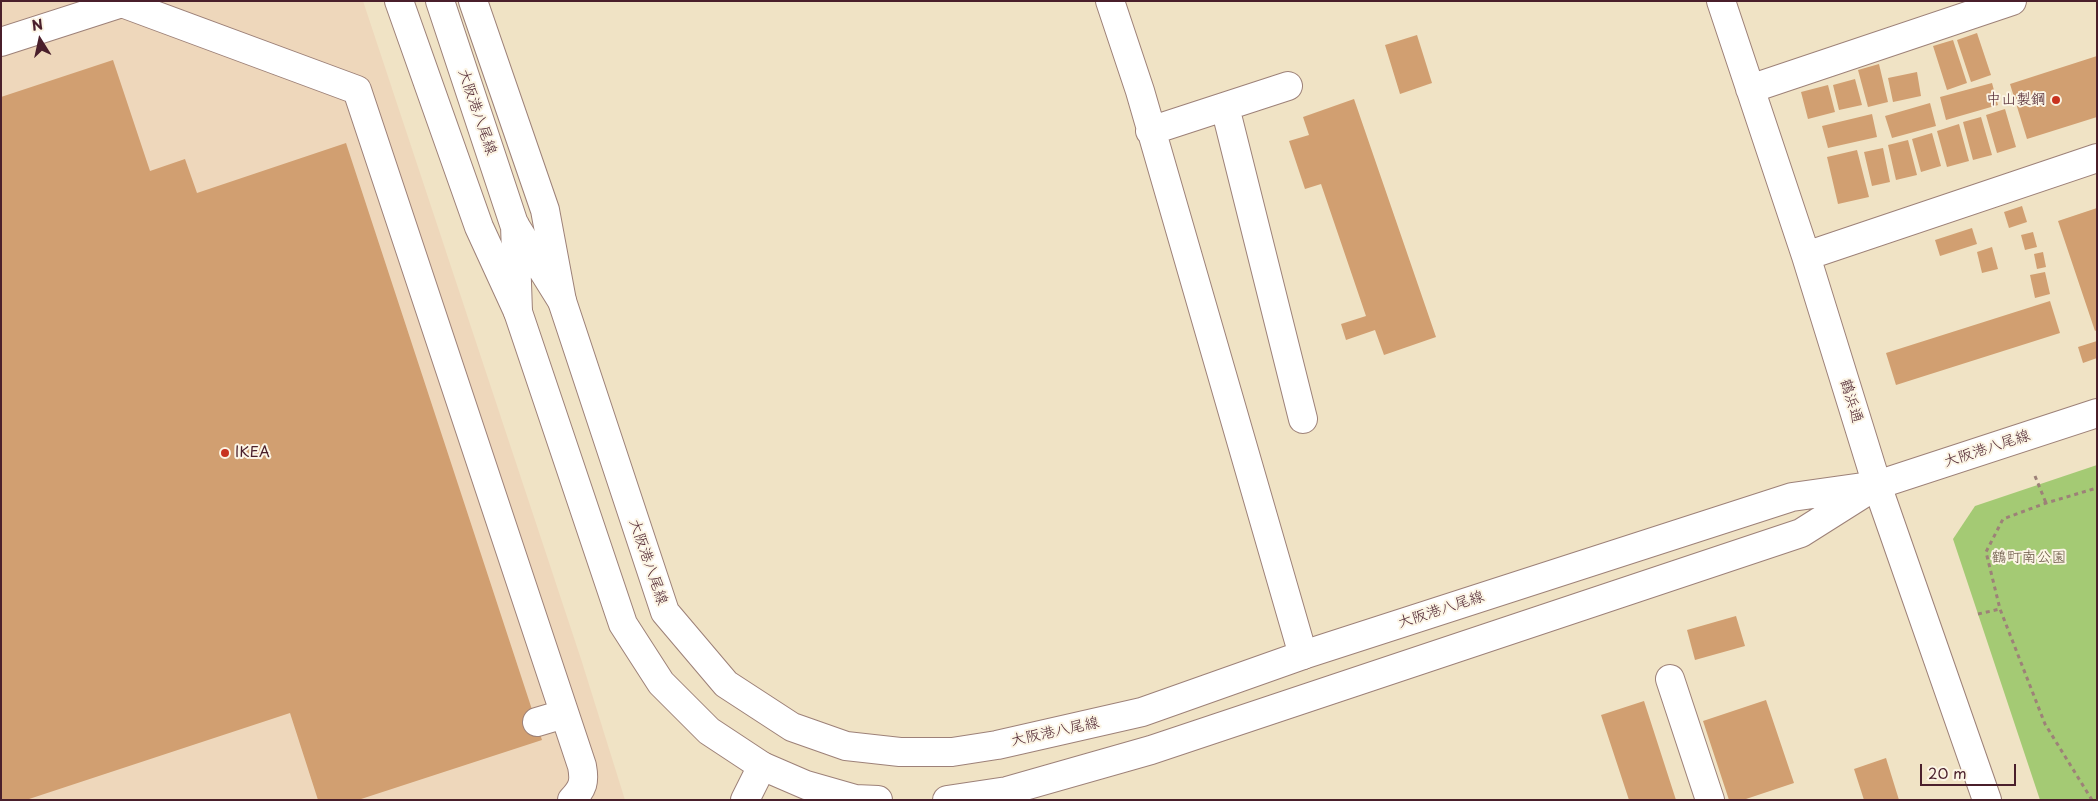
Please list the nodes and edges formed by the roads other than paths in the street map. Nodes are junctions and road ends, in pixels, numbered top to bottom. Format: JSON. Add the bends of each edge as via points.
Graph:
{"nodes":[{"id":1,"x":399,"y":1,"type":"edge"},
{"id":2,"x":440,"y":1,"type":"edge"},
{"id":3,"x":473,"y":1,"type":"edge"},
{"id":4,"x":1110,"y":1,"type":"edge"},
{"id":5,"x":1721,"y":1,"type":"edge"},
{"id":6,"x":2012,"y":1,"type":"edge"},
{"id":7,"x":122,"y":2,"type":"edge"},
{"id":8,"x":1,"y":42,"type":"edge"},
{"id":9,"x":1288,"y":86,"type":"dead end"},
{"id":10,"x":1750,"y":89,"type":"junction"},
{"id":11,"x":1225,"y":107,"type":"junction"},
{"id":12,"x":1150,"y":131,"type":"junction"},
{"id":13,"x":2097,"y":158,"type":"edge"},
{"id":14,"x":514,"y":224,"type":"junction"},
{"id":15,"x":1806,"y":256,"type":"junction"},
{"id":16,"x":562,"y":301,"type":"junction"},
{"id":17,"x":518,"y":312,"type":"junction"},
{"id":18,"x":2097,"y":414,"type":"edge"},
{"id":19,"x":1303,"y":419,"type":"dead end"},
{"id":20,"x":1877,"y":485,"type":"junction"},
{"id":21,"x":1303,"y":655,"type":"junction"},
{"id":22,"x":1670,"y":679,"type":"dead end"},
{"id":23,"x":564,"y":714,"type":"junction"},
{"id":24,"x":536,"y":722,"type":"dead end"},
{"id":25,"x":762,"y":766,"type":"junction"},
{"id":26,"x":572,"y":800,"type":"edge"},
{"id":27,"x":745,"y":800,"type":"edge"},
{"id":28,"x":878,"y":800,"type":"edge"},
{"id":29,"x":947,"y":800,"type":"edge"},
{"id":30,"x":1710,"y":800,"type":"edge"},
{"id":31,"x":1987,"y":800,"type":"edge"}],
"edges":[{"from":1,"to":17,"type":"main road","via":[[479,227]]},
{"from":2,"to":14,"type":"main road","name":"大阪港八尾線"},
{"from":3,"to":16,"type":"main road","via":[[545,210]]},
{"from":4,"to":12,"type":"main road"},
{"from":5,"to":10,"type":"main road","name":"鶴浜通"},
{"from":6,"to":10,"type":"main road"},
{"from":7,"to":8,"type":"main road"},
{"from":7,"to":23,"type":"main road","via":[[357,90]]},
{"from":9,"to":11,"type":"main road"},
{"from":10,"to":15,"type":"main road","name":"鶴浜通"},
{"from":11,"to":12,"type":"main road"},
{"from":11,"to":19,"type":"main road"},
{"from":12,"to":21,"type":"main road"},
{"from":13,"to":15,"type":"main road"},
{"from":14,"to":16,"type":"main road","name":"大阪港八尾線"},
{"from":14,"to":17,"type":"main road","name":"大阪港八尾線"},
{"from":15,"to":20,"type":"main road","name":"鶴浜通"},
{"from":16,"to":21,"type":"main road","name":"大阪港八尾線","via":[[665,612],[726,684],[792,727],[846,746],[900,752],[952,752],[1142,712]]},
{"from":17,"to":25,"type":"main road","name":"大阪港八尾線","via":[[623,624],[661,682],[709,732]]},
{"from":18,"to":20,"type":"main road","name":"大阪港八尾線"},
{"from":20,"to":21,"type":"main road","name":"大阪港八尾線","via":[[1792,496]]},
{"from":20,"to":29,"type":"main road","name":"大阪港八尾線","via":[[1801,533],[1151,750],[1006,791]]},
{"from":20,"to":31,"type":"main road","name":"鶴浜通"},
{"from":22,"to":30,"type":"main road"},
{"from":23,"to":24,"type":"main road"},
{"from":23,"to":26,"type":"main road","via":[[584,781]]},
{"from":25,"to":27,"type":"main road"},
{"from":25,"to":28,"type":"main road","name":"大阪港八尾線","via":[[806,785],[855,799]]}]}
